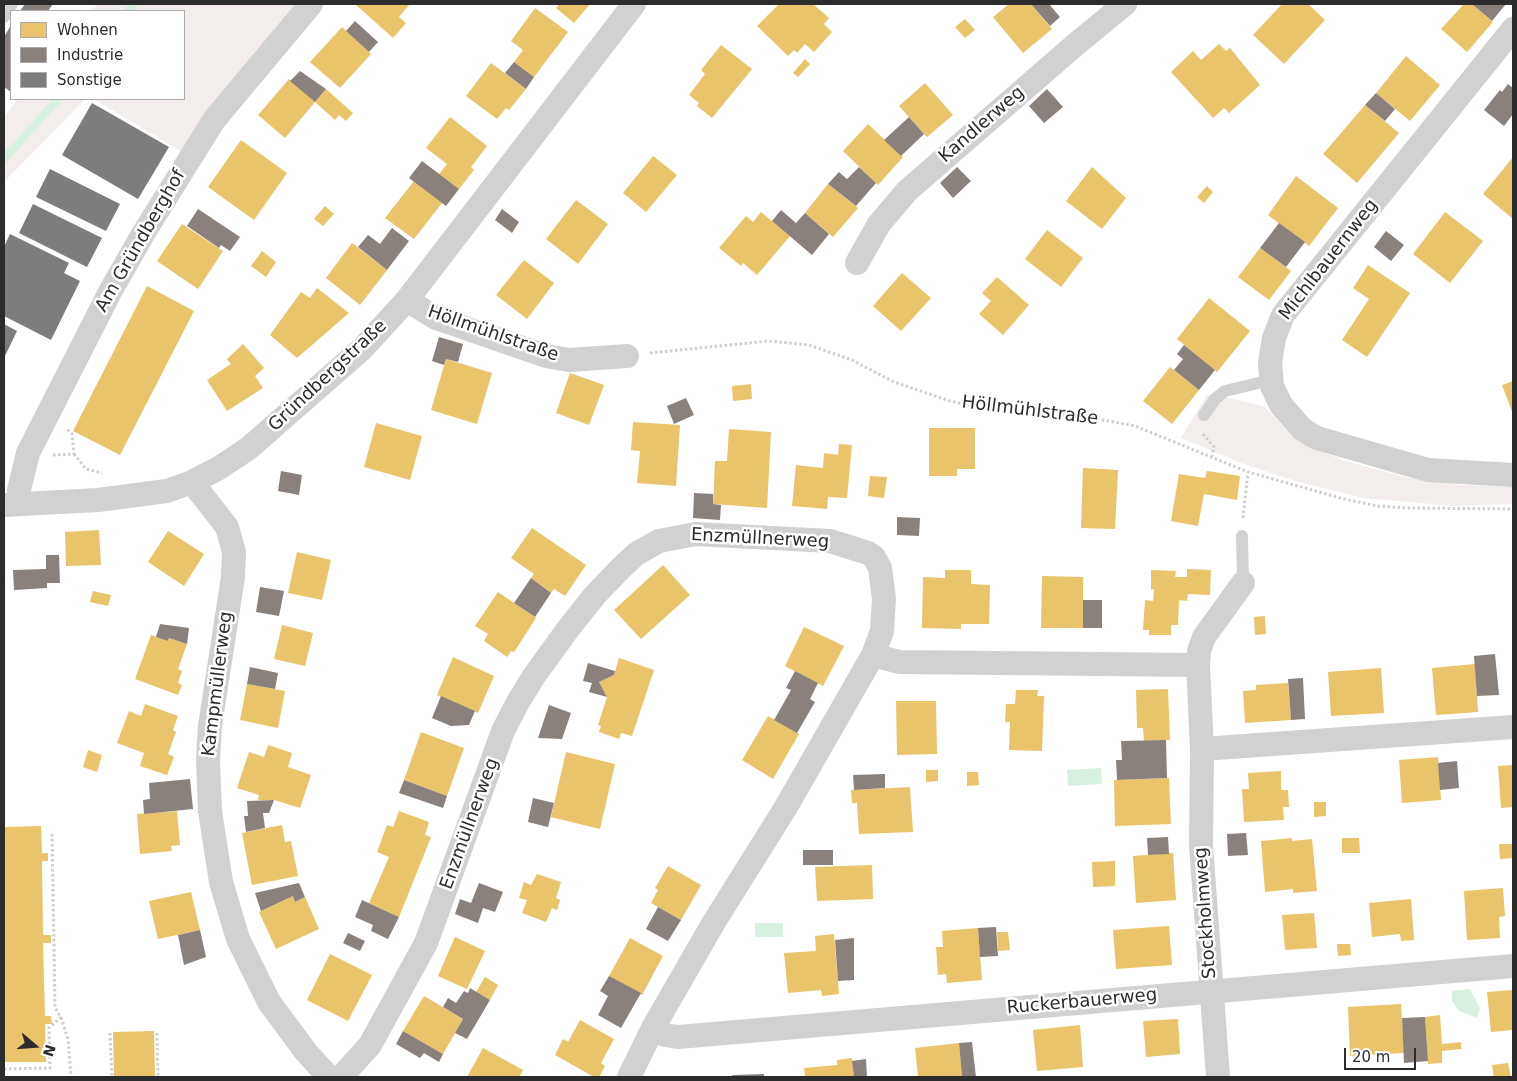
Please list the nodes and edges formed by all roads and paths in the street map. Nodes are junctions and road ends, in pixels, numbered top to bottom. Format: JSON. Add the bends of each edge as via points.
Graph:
{"nodes":[{"id":1,"x":12,"y":4,"type":"edge"},
{"id":2,"x":311,"y":4,"type":"edge"},
{"id":3,"x":634,"y":4,"type":"edge"},
{"id":4,"x":1125,"y":4,"type":"edge"},
{"id":5,"x":4,"y":17,"type":"edge"},
{"id":6,"x":1513,"y":29,"type":"edge"},
{"id":7,"x":858,"y":263,"type":"dead end"},
{"id":8,"x":407,"y":300,"type":"junction"},
{"id":9,"x":627,"y":356,"type":"joint"},
{"id":10,"x":1271,"y":380,"type":"junction"},
{"id":11,"x":1204,"y":415,"type":"dead end"},
{"id":12,"x":1214,"y":447,"type":"dead end"},
{"id":13,"x":74,"y":454,"type":"dead end"},
{"id":14,"x":1212,"y":456,"type":"junction"},
{"id":15,"x":1248,"y":472,"type":"junction"},
{"id":16,"x":110,"y":474,"type":"dead end"},
{"id":17,"x":1513,"y":475,"type":"edge"},
{"id":18,"x":192,"y":482,"type":"junction"},
{"id":19,"x":12,"y":504,"type":"edge"},
{"id":20,"x":1513,"y":509,"type":"edge"},
{"id":21,"x":1242,"y":536,"type":"joint"},
{"id":22,"x":1243,"y":583,"type":"joint"},
{"id":23,"x":873,"y":655,"type":"junction"},
{"id":24,"x":1198,"y":666,"type":"junction"},
{"id":25,"x":1513,"y":727,"type":"edge"},
{"id":26,"x":1202,"y":750,"type":"junction"},
{"id":27,"x":52,"y":834,"type":"dead end"},
{"id":28,"x":1513,"y":966,"type":"edge"},
{"id":29,"x":1212,"y":990,"type":"junction"},
{"id":30,"x":61,"y":1017,"type":"junction"},
{"id":31,"x":653,"y":1028,"type":"junction"},
{"id":32,"x":110,"y":1033,"type":"dead end"},
{"id":33,"x":156,"y":1033,"type":"dead end"},
{"id":34,"x":4,"y":1069,"type":"edge"},
{"id":35,"x":71,"y":1077,"type":"edge"},
{"id":36,"x":112,"y":1077,"type":"edge"},
{"id":37,"x":158,"y":1077,"type":"edge"},
{"id":38,"x":329,"y":1077,"type":"edge"},
{"id":39,"x":341,"y":1077,"type":"edge"},
{"id":40,"x":629,"y":1077,"type":"edge"},
{"id":41,"x":1218,"y":1077,"type":"edge"}],
"edges":[{"from":1,"to":5,"type":"lane"},
{"from":2,"to":19,"type":"street","name":"Am Gründberghof","via":[[220,112],[142,234],[28,453]]},
{"from":3,"to":8,"type":"street","name":"Gründbergstraße"},
{"from":4,"to":7,"type":"street","name":"Kandlerweg","via":[[907,191],[879,224]]},
{"from":6,"to":10,"type":"street","name":"Michlbauernweg","via":[[1283,315],[1271,350]]},
{"from":8,"to":9,"type":"street","name":"Höllmühlstraße","via":[[436,318],[546,356],[569,360]]},
{"from":8,"to":18,"type":"street","name":"Gründbergstraße","via":[[362,349],[280,422],[231,460]]},
{"from":9,"to":14,"type":"path","name":"Höllmühlstraße","via":[[768,341],[808,345],[852,360],[894,382],[950,401],[988,409],[1112,421],[1160,435]]},
{"from":10,"to":11,"type":"lane","via":[[1225,391]]},
{"from":10,"to":17,"type":"street","name":"Michlbauernweg","via":[[1286,412],[1302,429],[1317,438],[1428,470]]},
{"from":12,"to":14,"type":"path"},
{"from":13,"to":16,"type":"path","via":[[86,469]]},
{"from":14,"to":15,"type":"path","name":"Höllmühlstraße"},
{"from":15,"to":20,"type":"path","name":"Höllmühlstraße","via":[[1378,506],[1439,510]]},
{"from":15,"to":21,"type":"path"},
{"from":18,"to":19,"type":"street","name":"Gründbergstraße","via":[[136,497]]},
{"from":18,"to":38,"type":"street","name":"Kampmüllerweg","via":[[227,527],[234,552],[208,761],[210,811],[221,882],[238,939],[269,1002]]},
{"from":21,"to":22,"type":"lane"},
{"from":22,"to":24,"type":"street","name":"Stockholmweg","via":[[1204,637]]},
{"from":23,"to":24,"type":"street","via":[[899,662]]},
{"from":23,"to":31,"type":"street","name":"Enzmüllnerweg"},
{"from":23,"to":39,"type":"street","name":"Enzmüllnerweg","via":[[882,631],[884,599],[880,568],[868,553],[830,541],[715,534],[669,538],[636,554],[573,622],[518,702],[503,731],[426,943],[382,1026]]},
{"from":24,"to":26,"type":"street","name":"Stockholmweg"},
{"from":25,"to":26,"type":"street"},
{"from":26,"to":29,"type":"street","name":"Stockholmweg","via":[[1201,846]]},
{"from":27,"to":30,"type":"path","via":[[54,1007]]},
{"from":28,"to":29,"type":"street","name":"Ruckerbauerweg"},
{"from":29,"to":31,"type":"street","name":"Ruckerbauerweg","via":[[678,1037],[665,1035]]},
{"from":29,"to":41,"type":"street","name":"Stockholmweg"},
{"from":30,"to":34,"type":"path","via":[[50,1028],[50,1068]]},
{"from":30,"to":35,"type":"path","via":[[68,1039]]},
{"from":31,"to":40,"type":"street","name":"Enzmüllnerweg"},
{"from":32,"to":36,"type":"path"},
{"from":33,"to":37,"type":"path"}]}
